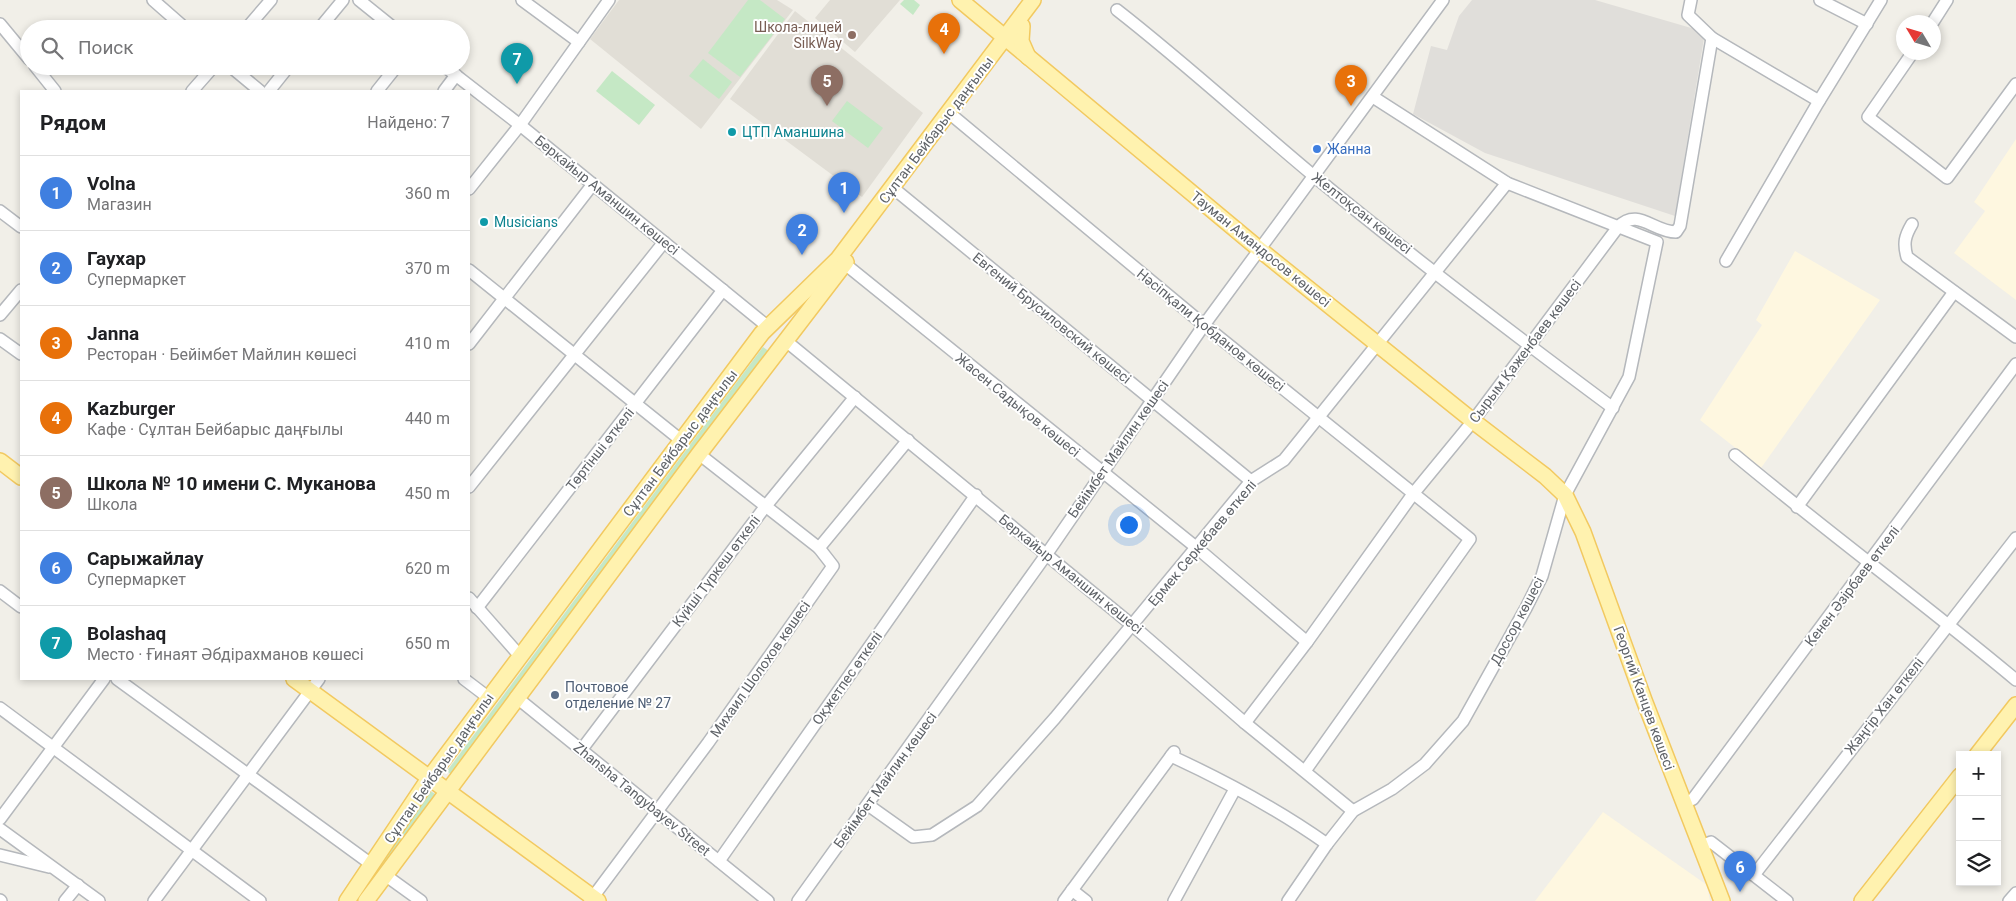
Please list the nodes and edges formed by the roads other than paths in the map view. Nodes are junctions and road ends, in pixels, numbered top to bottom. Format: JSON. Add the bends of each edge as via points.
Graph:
{"nodes":[{"id":1,"x":152,"y":0,"type":"edge"},
{"id":2,"x":271,"y":0,"type":"edge"},
{"id":3,"x":342,"y":0,"type":"edge"},
{"id":4,"x":359,"y":0,"type":"edge"},
{"id":5,"x":522,"y":0,"type":"edge"},
{"id":6,"x":609,"y":0,"type":"edge"},
{"id":7,"x":960,"y":0,"type":"edge"},
{"id":8,"x":1032,"y":0,"type":"edge"},
{"id":9,"x":1042,"y":0,"type":"edge"},
{"id":10,"x":1443,"y":0,"type":"edge"},
{"id":11,"x":1692,"y":0,"type":"edge"},
{"id":12,"x":1820,"y":0,"type":"edge"},
{"id":13,"x":1881,"y":0,"type":"edge"},
{"id":14,"x":1947,"y":0,"type":"edge"},
{"id":15,"x":1117,"y":10,"type":"dead end"},
{"id":16,"x":1937,"y":15,"type":"edge"},
{"id":17,"x":981,"y":18,"type":"junction"},
{"id":18,"x":175,"y":20,"type":"edge"},
{"id":19,"x":254,"y":20,"type":"edge"},
{"id":20,"x":326,"y":20,"type":"edge"},
{"id":21,"x":384,"y":20,"type":"edge"},
{"id":22,"x":0,"y":24,"type":"edge"},
{"id":23,"x":1020,"y":24,"type":"junction"},
{"id":24,"x":1866,"y":24,"type":"junction"},
{"id":25,"x":1712,"y":38,"type":"junction"},
{"id":26,"x":1007,"y":40,"type":"junction"},
{"id":27,"x":579,"y":42,"type":"junction"},
{"id":28,"x":20,"y":48,"type":"edge"},
{"id":29,"x":996,"y":56,"type":"junction"},
{"id":30,"x":1029,"y":59,"type":"junction"},
{"id":31,"x":1907,"y":60,"type":"edge"},
{"id":32,"x":42,"y":75,"type":"edge"},
{"id":33,"x":206,"y":75,"type":"edge"},
{"id":34,"x":241,"y":75,"type":"edge"},
{"id":35,"x":282,"y":75,"type":"edge"},
{"id":36,"x":390,"y":75,"type":"edge"},
{"id":37,"x":456,"y":75,"type":"joint"},
{"id":38,"x":2016,"y":84,"type":"edge"},
{"id":39,"x":54,"y":90,"type":"edge"},
{"id":40,"x":193,"y":90,"type":"edge"},
{"id":41,"x":259,"y":90,"type":"edge"},
{"id":42,"x":270,"y":90,"type":"edge"},
{"id":43,"x":378,"y":90,"type":"edge"},
{"id":44,"x":445,"y":90,"type":"edge"},
{"id":45,"x":1374,"y":97,"type":"junction"},
{"id":46,"x":1819,"y":101,"type":"junction"},
{"id":47,"x":954,"y":117,"type":"junction"},
{"id":48,"x":520,"y":125,"type":"junction"},
{"id":49,"x":1315,"y":177,"type":"junction"},
{"id":50,"x":1507,"y":183,"type":"junction"},
{"id":51,"x":593,"y":184,"type":"junction"},
{"id":52,"x":470,"y":189,"type":"edge"},
{"id":53,"x":898,"y":192,"type":"junction"},
{"id":54,"x":0,"y":211,"type":"edge"},
{"id":55,"x":1912,"y":224,"type":"dead end"},
{"id":56,"x":20,"y":226,"type":"edge"},
{"id":57,"x":1618,"y":227,"type":"junction"},
{"id":58,"x":664,"y":242,"type":"junction"},
{"id":59,"x":1259,"y":249,"type":"junction"},
{"id":60,"x":1726,"y":260,"type":"dead end"},
{"id":61,"x":845,"y":264,"type":"junction"},
{"id":62,"x":470,"y":271,"type":"edge"},
{"id":63,"x":1435,"y":271,"type":"junction"},
{"id":64,"x":723,"y":290,"type":"junction"},
{"id":65,"x":20,"y":291,"type":"edge"},
{"id":66,"x":1954,"y":292,"type":"junction"},
{"id":67,"x":503,"y":300,"type":"junction"},
{"id":68,"x":783,"y":311,"type":"junction"},
{"id":69,"x":0,"y":315,"type":"edge"},
{"id":70,"x":798,"y":322,"type":"junction"},
{"id":71,"x":1204,"y":325,"type":"junction"},
{"id":72,"x":767,"y":326,"type":"junction"},
{"id":73,"x":2016,"y":337,"type":"edge"},
{"id":74,"x":0,"y":339,"type":"edge"},
{"id":75,"x":786,"y":341,"type":"junction"},
{"id":76,"x":470,"y":343,"type":"edge"},
{"id":77,"x":1379,"y":344,"type":"junction"},
{"id":78,"x":1528,"y":345,"type":"junction"},
{"id":79,"x":20,"y":353,"type":"edge"},
{"id":80,"x":574,"y":355,"type":"junction"},
{"id":81,"x":2016,"y":364,"type":"edge"},
{"id":82,"x":855,"y":397,"type":"junction"},
{"id":83,"x":1153,"y":400,"type":"junction"},
{"id":84,"x":635,"y":404,"type":"junction"},
{"id":85,"x":1613,"y":408,"type":"junction"},
{"id":86,"x":1320,"y":418,"type":"junction"},
{"id":87,"x":1472,"y":421,"type":"junction"},
{"id":88,"x":908,"y":440,"type":"junction"},
{"id":89,"x":682,"y":441,"type":"junction"},
{"id":90,"x":698,"y":454,"type":"junction"},
{"id":91,"x":1735,"y":455,"type":"dead end"},
{"id":92,"x":0,"y":461,"type":"edge"},
{"id":93,"x":1101,"y":472,"type":"junction"},
{"id":94,"x":20,"y":476,"type":"edge"},
{"id":95,"x":1251,"y":481,"type":"junction"},
{"id":96,"x":470,"y":485,"type":"edge"},
{"id":97,"x":1413,"y":494,"type":"junction"},
{"id":98,"x":976,"y":495,"type":"junction"},
{"id":99,"x":1565,"y":495,"type":"junction"},
{"id":100,"x":765,"y":507,"type":"junction"},
{"id":101,"x":1797,"y":507,"type":"junction"},
{"id":102,"x":2016,"y":538,"type":"edge"},
{"id":103,"x":819,"y":548,"type":"junction"},
{"id":104,"x":1197,"y":548,"type":"junction"},
{"id":105,"x":1046,"y":555,"type":"junction"},
{"id":106,"x":1870,"y":562,"type":"junction"},
{"id":107,"x":0,"y":591,"type":"edge"},
{"id":108,"x":470,"y":599,"type":"edge"},
{"id":109,"x":20,"y":606,"type":"edge"},
{"id":110,"x":477,"y":608,"type":"junction"},
{"id":111,"x":1948,"y":623,"type":"junction"},
{"id":112,"x":1132,"y":625,"type":"junction"},
{"id":113,"x":1307,"y":642,"type":"junction"},
{"id":114,"x":520,"y":656,"type":"junction"},
{"id":115,"x":103,"y":680,"type":"edge"},
{"id":116,"x":118,"y":680,"type":"edge"},
{"id":117,"x":298,"y":680,"type":"edge"},
{"id":118,"x":465,"y":680,"type":"edge"},
{"id":119,"x":2016,"y":680,"type":"edge"},
{"id":120,"x":315,"y":685,"type":"edge"},
{"id":121,"x":516,"y":697,"type":"junction"},
{"id":122,"x":488,"y":698,"type":"junction"},
{"id":123,"x":2016,"y":705,"type":"edge"},
{"id":124,"x":0,"y":708,"type":"edge"},
{"id":125,"x":1245,"y":723,"type":"junction"},
{"id":126,"x":52,"y":748,"type":"junction"},
{"id":127,"x":582,"y":749,"type":"junction"},
{"id":128,"x":1980,"y":751,"type":"edge"},
{"id":129,"x":1305,"y":771,"type":"junction"},
{"id":130,"x":248,"y":774,"type":"junction"},
{"id":131,"x":430,"y":777,"type":"junction"},
{"id":132,"x":1956,"y":781,"type":"edge"},
{"id":133,"x":1235,"y":789,"type":"junction"},
{"id":134,"x":447,"y":790,"type":"junction"},
{"id":135,"x":1684,"y":802,"type":"junction"},
{"id":136,"x":868,"y":805,"type":"junction"},
{"id":137,"x":1354,"y":811,"type":"junction"},
{"id":138,"x":657,"y":812,"type":"junction"},
{"id":139,"x":0,"y":820,"type":"edge"},
{"id":140,"x":0,"y":829,"type":"edge"},
{"id":141,"x":1327,"y":844,"type":"junction"},
{"id":142,"x":1701,"y":846,"type":"junction"},
{"id":143,"x":191,"y":850,"type":"junction"},
{"id":144,"x":0,"y":855,"type":"edge"},
{"id":145,"x":719,"y":861,"type":"junction"},
{"id":146,"x":371,"y":864,"type":"junction"},
{"id":147,"x":54,"y":868,"type":"junction"},
{"id":148,"x":385,"y":875,"type":"junction"},
{"id":149,"x":1754,"y":875,"type":"junction"},
{"id":150,"x":78,"y":886,"type":"junction"},
{"id":151,"x":1072,"y":890,"type":"junction"},
{"id":152,"x":2016,"y":893,"type":"edge"},
{"id":153,"x":593,"y":900,"type":"edge"},
{"id":154,"x":64,"y":901,"type":"edge"},
{"id":155,"x":99,"y":901,"type":"edge"},
{"id":156,"x":154,"y":901,"type":"edge"},
{"id":157,"x":260,"y":901,"type":"edge"},
{"id":158,"x":347,"y":901,"type":"edge"},
{"id":159,"x":366,"y":901,"type":"edge"},
{"id":160,"x":421,"y":901,"type":"edge"},
{"id":161,"x":768,"y":901,"type":"edge"},
{"id":162,"x":798,"y":901,"type":"edge"},
{"id":163,"x":1064,"y":901,"type":"edge"},
{"id":164,"x":1086,"y":901,"type":"edge"},
{"id":165,"x":1174,"y":901,"type":"edge"},
{"id":166,"x":1288,"y":901,"type":"edge"},
{"id":167,"x":1722,"y":901,"type":"edge"},
{"id":168,"x":1787,"y":901,"type":"edge"},
{"id":169,"x":1862,"y":901,"type":"edge"},
{"id":170,"x":2009,"y":901,"type":"edge"}],
"edges":[{"from":1,"to":18,"type":"street"},
{"from":2,"to":19,"type":"street"},
{"from":3,"to":20,"type":"street"},
{"from":4,"to":21,"type":"street"},
{"from":5,"to":27,"type":"street"},
{"from":6,"to":27,"type":"street"},
{"from":7,"to":17,"type":"main road","name":"Тауман Амандосов көшесі"},
{"from":8,"to":23,"type":"main road","name":"Сұлтан Бейбарыс даңғылы"},
{"from":9,"to":23,"type":"main road","name":"Сұлтан Бейбарыс даңғылы"},
{"from":10,"to":45,"type":"street","name":"Бейімбет Майлин көшесі"},
{"from":11,"to":25,"type":"street","via":[[1688,15]]},
{"from":12,"to":24,"type":"street"},
{"from":13,"to":24,"type":"street"},
{"from":14,"to":16,"type":"street"},
{"from":15,"to":49,"type":"street","name":"Желтоқсан көшесі"},
{"from":17,"to":23,"type":"main road","via":[[997,25]]},
{"from":17,"to":26,"type":"main road","name":"Тауман Амандосов көшесі"},
{"from":17,"to":29,"type":"main road","via":[[991,33]]},
{"from":22,"to":28,"type":"street"},
{"from":23,"to":26,"type":"main road","name":"Сұлтан Бейбарыс даңғылы"},
{"from":23,"to":30,"type":"main road","via":[[1022,47]]},
{"from":24,"to":46,"type":"street"},
{"from":25,"to":46,"type":"street"},
{"from":25,"to":57,"type":"street","via":[[1680,226],[1676,232],[1669,232],[1635,218],[1626,219]]},
{"from":26,"to":29,"type":"main road","name":"Сұлтан Бейбарыс даңғылы"},
{"from":26,"to":30,"type":"main road","name":"Тауман Амандосов көшесі"},
{"from":27,"to":48,"type":"street"},
{"from":29,"to":30,"type":"main road"},
{"from":29,"to":47,"type":"main road","name":"Сұлтан Бейбарыс даңғылы"},
{"from":29,"to":68,"type":"main road","name":"Сұлтан Бейбарыс даңғылы","via":[[838,259]]},
{"from":30,"to":59,"type":"main road","name":"Тауман Амандосов көшесі"},
{"from":31,"to":38,"type":"street","via":[[1868,117],[1948,178]]},
{"from":32,"to":39,"type":"street"},
{"from":33,"to":40,"type":"street"},
{"from":34,"to":41,"type":"street"},
{"from":35,"to":42,"type":"street"},
{"from":36,"to":43,"type":"street"},
{"from":37,"to":44,"type":"street"},
{"from":37,"to":48,"type":"street","name":"Беркайыр Аманшин көшесі"},
{"from":45,"to":49,"type":"street","name":"Бейімбет Майлин көшесі"},
{"from":45,"to":50,"type":"street"},
{"from":46,"to":60,"type":"street"},
{"from":47,"to":53,"type":"main road","name":"Сұлтан Бейбарыс даңғылы"},
{"from":47,"to":71,"type":"street","name":"Нәсіпқали Қобданов көшесі"},
{"from":48,"to":51,"type":"street","name":"Беркайыр Аманшин көшесі"},
{"from":48,"to":52,"type":"street"},
{"from":49,"to":59,"type":"street","name":"Бейімбет Майлин көшесі"},
{"from":49,"to":63,"type":"street","name":"Желтоқсан көшесі"},
{"from":50,"to":57,"type":"street"},
{"from":50,"to":63,"type":"street","name":"Ермек Серкебаев өткелі"},
{"from":51,"to":58,"type":"street","name":"Беркайыр Аманшин көшесі"},
{"from":51,"to":67,"type":"street"},
{"from":53,"to":61,"type":"main road","name":"Сұлтан Бейбарыс даңғылы"},
{"from":53,"to":83,"type":"street","name":"Евгений Брусиловский көшесі"},
{"from":54,"to":56,"type":"street"},
{"from":55,"to":66,"type":"street","via":[[1905,236],[1907,257]]},
{"from":57,"to":78,"type":"street","name":"Сырым Қаженбаев көшесі"},
{"from":57,"to":85,"type":"street","name":"Доссор көшесі","via":[[1657,242],[1629,377]]},
{"from":58,"to":64,"type":"street","name":"Беркайыр Аманшин көшесі"},
{"from":58,"to":80,"type":"street"},
{"from":59,"to":71,"type":"street","name":"Бейімбет Майлин көшесі"},
{"from":59,"to":77,"type":"main road","name":"Тауман Амандосов көшесі"},
{"from":61,"to":70,"type":"main road","name":"Сұлтан Бейбарыс даңғылы"},
{"from":61,"to":93,"type":"street","name":"Жасен Садықов көшесі"},
{"from":62,"to":67,"type":"street"},
{"from":63,"to":77,"type":"street","name":"Ермек Серкебаев өткелі"},
{"from":63,"to":78,"type":"street","name":"Желтоқсан көшесі"},
{"from":64,"to":72,"type":"street","name":"Беркайыр Аманшин көшесі"},
{"from":64,"to":84,"type":"street","name":"Төртінші өткелі"},
{"from":65,"to":69,"type":"street"},
{"from":66,"to":73,"type":"street"},
{"from":66,"to":101,"type":"street"},
{"from":67,"to":76,"type":"street"},
{"from":67,"to":80,"type":"street"},
{"from":68,"to":70,"type":"main road","via":[[792,314]]},
{"from":68,"to":72,"type":"main road","name":"Сұлтан Бейбарыс даңғылы"},
{"from":70,"to":75,"type":"main road","name":"Сұлтан Бейбарыс даңғылы"},
{"from":71,"to":83,"type":"street","name":"Бейімбет Майлин көшесі"},
{"from":71,"to":86,"type":"street","name":"Нәсіпқали Қобданов көшесі"},
{"from":72,"to":89,"type":"main road","name":"Сұлтан Бейбарыс даңғылы"},
{"from":74,"to":79,"type":"street"},
{"from":75,"to":82,"type":"street","name":"Беркайыр Аманшин көшесі"},
{"from":75,"to":90,"type":"main road","name":"Сұлтан Бейбарыс даңғылы"},
{"from":77,"to":86,"type":"street","name":"Ермек Серкебаев өткелі"},
{"from":77,"to":87,"type":"main road","name":"Тауман Амандосов көшесі"},
{"from":78,"to":85,"type":"street","name":"Желтоқсан көшесі"},
{"from":78,"to":87,"type":"street","name":"Сырым Қаженбаев көшесі"},
{"from":80,"to":84,"type":"street"},
{"from":80,"to":96,"type":"street"},
{"from":81,"to":106,"type":"street","name":"Кенен Әзірбаев өткелі"},
{"from":82,"to":88,"type":"street","name":"Беркайыр Аманшин көшесі"},
{"from":82,"to":100,"type":"street","name":"Күйші Түркеш өткелі"},
{"from":83,"to":93,"type":"street","name":"Бейімбет Майлин көшесі"},
{"from":83,"to":95,"type":"street","name":"Евгений Брусиловский көшесі"},
{"from":84,"to":89,"type":"street"},
{"from":84,"to":110,"type":"street","name":"Төртінші өткелі"},
{"from":85,"to":99,"type":"street","name":"Доссор көшесі"},
{"from":86,"to":95,"type":"street","name":"Ермек Серкебаев өткелі","via":[[1284,460]]},
{"from":86,"to":97,"type":"street","name":"Нәсіпқали Қобданов көшесі"},
{"from":87,"to":97,"type":"street","name":"Сырым Қаженбаев көшесі"},
{"from":87,"to":99,"type":"main road","name":"Тауман Амандосов көшесі","via":[[1546,476]]},
{"from":88,"to":98,"type":"street","name":"Беркайыр Аманшин көшесі"},
{"from":88,"to":103,"type":"street"},
{"from":89,"to":114,"type":"main road","name":"Сұлтан Бейбарыс даңғылы"},
{"from":90,"to":100,"type":"street"},
{"from":90,"to":121,"type":"main road","name":"Сұлтан Бейбарыс даңғылы"},
{"from":91,"to":101,"type":"street"},
{"from":92,"to":94,"type":"main road"},
{"from":93,"to":104,"type":"street","name":"Жасен Садықов көшесі"},
{"from":93,"to":105,"type":"street","name":"Бейімбет Майлин көшесі"},
{"from":95,"to":104,"type":"street","name":"Ермек Серкебаев өткелі"},
{"from":97,"to":113,"type":"street","name":"Сырым Қаженбаев көшесі"},
{"from":97,"to":129,"type":"street","name":"Нәсіпқали Қобданов көшесі","via":[[1470,539]]},
{"from":98,"to":105,"type":"street","name":"Беркайыр Аманшин көшесі"},
{"from":98,"to":145,"type":"street","name":"Оқжетпес өткелі"},
{"from":99,"to":135,"type":"main road","name":"Георгий Канцев көшесі","via":[[1583,532]]},
{"from":99,"to":137,"type":"street","name":"Доссор көшесі","via":[[1542,576],[1463,721],[1425,764],[1392,789]]},
{"from":100,"to":103,"type":"street"},
{"from":100,"to":127,"type":"street","name":"Күйші Түркеш өткелі"},
{"from":101,"to":106,"type":"street"},
{"from":102,"to":111,"type":"street","name":"Жәңгір Хан өткелі"},
{"from":103,"to":138,"type":"street","name":"Михаил Шолохов көшесі","via":[[833,566]]},
{"from":104,"to":112,"type":"street","name":"Ермек Серкебаев өткелі"},
{"from":104,"to":113,"type":"street","name":"Жасен Садықов көшесі"},
{"from":105,"to":112,"type":"street","name":"Беркайыр Аманшин көшесі"},
{"from":105,"to":136,"type":"street","name":"Бейімбет Майлин көшесі"},
{"from":106,"to":111,"type":"street"},
{"from":106,"to":135,"type":"street","name":"Кенен Әзірбаев өткелі","via":[[1693,799]]},
{"from":107,"to":109,"type":"street"},
{"from":108,"to":110,"type":"street"},
{"from":110,"to":114,"type":"street"},
{"from":111,"to":119,"type":"street"},
{"from":111,"to":149,"type":"street","name":"Жәңгір Хан өткелі"},
{"from":112,"to":125,"type":"street","name":"Беркайыр Аманшин көшесі"},
{"from":112,"to":136,"type":"street","name":"Ермек Серкебаев өткелі","via":[[977,806],[932,835],[913,837]]},
{"from":113,"to":125,"type":"street","name":"Сырым Қаженбаев көшесі"},
{"from":114,"to":122,"type":"main road","name":"Сұлтан Бейбарыс даңғылы"},
{"from":115,"to":126,"type":"street"},
{"from":116,"to":130,"type":"street"},
{"from":117,"to":120,"type":"main road"},
{"from":118,"to":122,"type":"street"},
{"from":120,"to":130,"type":"street"},
{"from":120,"to":131,"type":"main road"},
{"from":121,"to":127,"type":"street","name":"Zhansha Tangybayev Street"},
{"from":121,"to":134,"type":"main road","name":"Сұлтан Бейбарыс даңғылы"},
{"from":122,"to":131,"type":"main road","name":"Сұлтан Бейбарыс даңғылы"},
{"from":123,"to":128,"type":"main road"},
{"from":124,"to":126,"type":"street"},
{"from":125,"to":129,"type":"street","name":"Беркайыр Аманшин көшесі"},
{"from":126,"to":139,"type":"street"},
{"from":126,"to":143,"type":"street"},
{"from":127,"to":138,"type":"street","name":"Zhansha Tangybayev Street"},
{"from":129,"to":137,"type":"street","name":"Беркайыр Аманшин көшесі"},
{"from":130,"to":143,"type":"street"},
{"from":130,"to":146,"type":"street"},
{"from":131,"to":134,"type":"main road"},
{"from":131,"to":146,"type":"main road","name":"Сұлтан Бейбарыс даңғылы"},
{"from":132,"to":169,"type":"main road"},
{"from":133,"to":141,"type":"street","via":[[1303,826]]},
{"from":133,"to":151,"type":"street","via":[[1172,754]]},
{"from":133,"to":165,"type":"street"},
{"from":134,"to":148,"type":"main road","name":"Сұлтан Бейбарыс даңғылы"},
{"from":134,"to":153,"type":"main road"},
{"from":135,"to":142,"type":"main road","name":"Георгий Канцев көшесі"},
{"from":136,"to":162,"type":"street","name":"Бейімбет Майлин көшесі"},
{"from":137,"to":141,"type":"street"},
{"from":138,"to":145,"type":"street","name":"Zhansha Tangybayev Street"},
{"from":138,"to":153,"type":"street","name":"Михаил Шолохов көшесі"},
{"from":140,"to":147,"type":"street"},
{"from":141,"to":166,"type":"street"},
{"from":142,"to":149,"type":"street","via":[[1711,842]]},
{"from":142,"to":167,"type":"main road","name":"Георгий Канцев көшесі"},
{"from":143,"to":156,"type":"street"},
{"from":143,"to":157,"type":"street"},
{"from":144,"to":147,"type":"street"},
{"from":145,"to":161,"type":"street","name":"Zhansha Tangybayev Street"},
{"from":146,"to":158,"type":"main road","name":"Сұлтан Бейбарыс даңғылы"},
{"from":147,"to":150,"type":"street"},
{"from":148,"to":159,"type":"main road","name":"Сұлтан Бейбарыс даңғылы"},
{"from":148,"to":160,"type":"street"},
{"from":149,"to":168,"type":"street"},
{"from":150,"to":154,"type":"street"},
{"from":150,"to":155,"type":"street"},
{"from":151,"to":163,"type":"street"},
{"from":151,"to":164,"type":"street"},
{"from":152,"to":170,"type":"street"}]}
